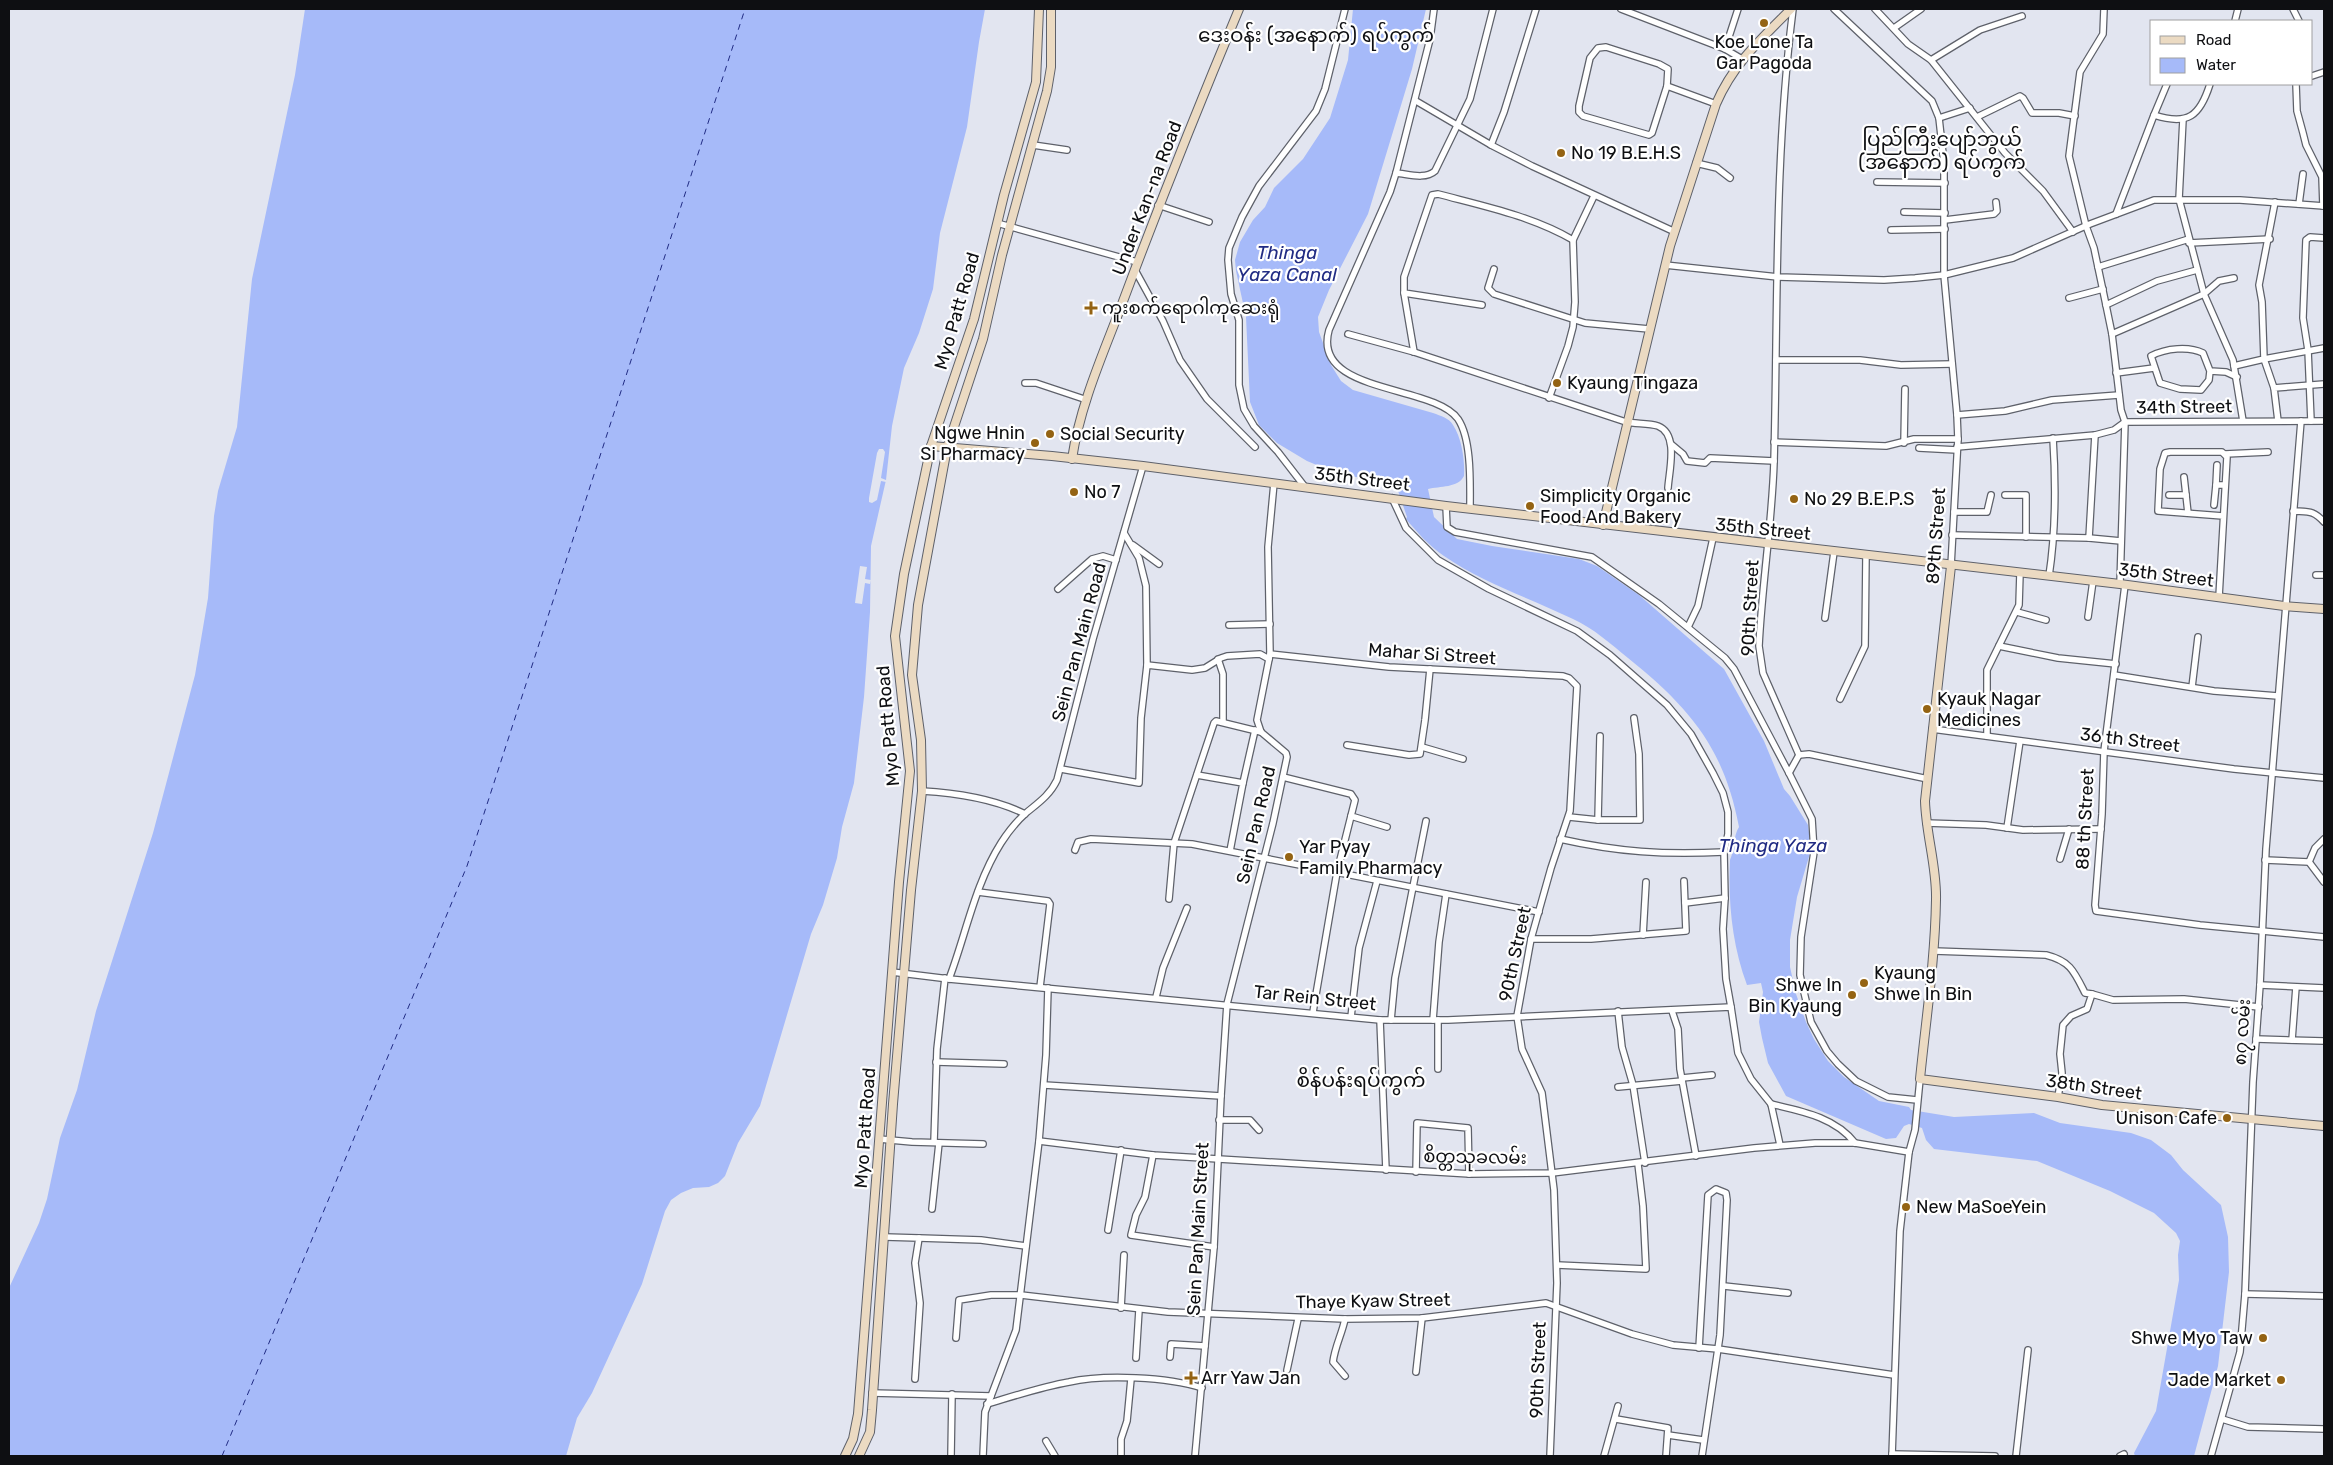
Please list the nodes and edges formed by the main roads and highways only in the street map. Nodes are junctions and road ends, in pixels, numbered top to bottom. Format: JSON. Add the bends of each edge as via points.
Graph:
{"nodes":[{"id":1,"x":1039,"y":9,"type":"edge"},
{"id":2,"x":1052,"y":9,"type":"edge"},
{"id":3,"x":1239,"y":9,"type":"edge"},
{"id":4,"x":1792,"y":9,"type":"edge"},
{"id":5,"x":1038,"y":74,"type":"junction"},
{"id":6,"x":1050,"y":76,"type":"junction"},
{"id":7,"x":931,"y":446,"type":"junction"},
{"id":8,"x":947,"y":448,"type":"junction"},
{"id":9,"x":1072,"y":458,"type":"junction"},
{"id":10,"x":1603,"y":525,"type":"junction"},
{"id":11,"x":1950,"y":566,"type":"junction"},
{"id":12,"x":2324,"y":609,"type":"edge"},
{"id":13,"x":910,"y":772,"type":"junction"},
{"id":14,"x":923,"y":772,"type":"junction"},
{"id":15,"x":1920,"y":1079,"type":"joint"},
{"id":16,"x":882,"y":1103,"type":"junction"},
{"id":17,"x":893,"y":1104,"type":"junction"},
{"id":18,"x":2324,"y":1126,"type":"edge"},
{"id":19,"x":864,"y":1322,"type":"junction"},
{"id":20,"x":877,"y":1322,"type":"junction"},
{"id":21,"x":845,"y":1456,"type":"edge"},
{"id":22,"x":859,"y":1456,"type":"edge"}],
"edges":[{"from":1,"to":5,"type":"main road","name":"Myo Patt Road"},
{"from":2,"to":6,"type":"main road","name":"Myo Patt Road"},
{"from":3,"to":9,"type":"main road","name":"Under Kan-na Road","via":[[1158,204],[1087,400]]},
{"from":4,"to":10,"type":"main road","via":[[1742,59],[1729,76],[1716,104],[1665,265]]},
{"from":5,"to":6,"type":"main road"},
{"from":5,"to":7,"type":"main road","name":"Myo Patt Road","via":[[974,319]]},
{"from":6,"to":8,"type":"main road","name":"Myo Patt Road","via":[[981,346]]},
{"from":7,"to":8,"type":"main road","name":"35th Street"},
{"from":7,"to":13,"type":"main road","name":"Myo Patt Road","via":[[904,574],[895,636]]},
{"from":8,"to":9,"type":"main road","name":"35th Street"},
{"from":8,"to":14,"type":"main road","name":"Myo Patt Road","via":[[914,641],[912,675]]},
{"from":9,"to":10,"type":"main road","name":"35th Street"},
{"from":10,"to":11,"type":"main road","name":"35th Street"},
{"from":11,"to":12,"type":"main road","name":"35th Street"},
{"from":11,"to":15,"type":"main road","name":"89th Street","via":[[1928,779],[1926,823],[1936,889],[1934,951]]},
{"from":13,"to":14,"type":"main road"},
{"from":13,"to":16,"type":"main road","name":"Myo Patt Road"},
{"from":14,"to":17,"type":"main road","name":"Myo Patt Road"},
{"from":15,"to":18,"type":"main road","name":"38th Street","via":[[2102,1105]]},
{"from":16,"to":17,"type":"main road"},
{"from":16,"to":19,"type":"main road","name":"Myo Patt Road"},
{"from":17,"to":20,"type":"main road","name":"Myo Patt Road"},
{"from":19,"to":20,"type":"main road"},
{"from":19,"to":21,"type":"main road","name":"Myo Patt Road","via":[[858,1414]]},
{"from":20,"to":22,"type":"main road","name":"Myo Patt Road","via":[[870,1432]]}]}
